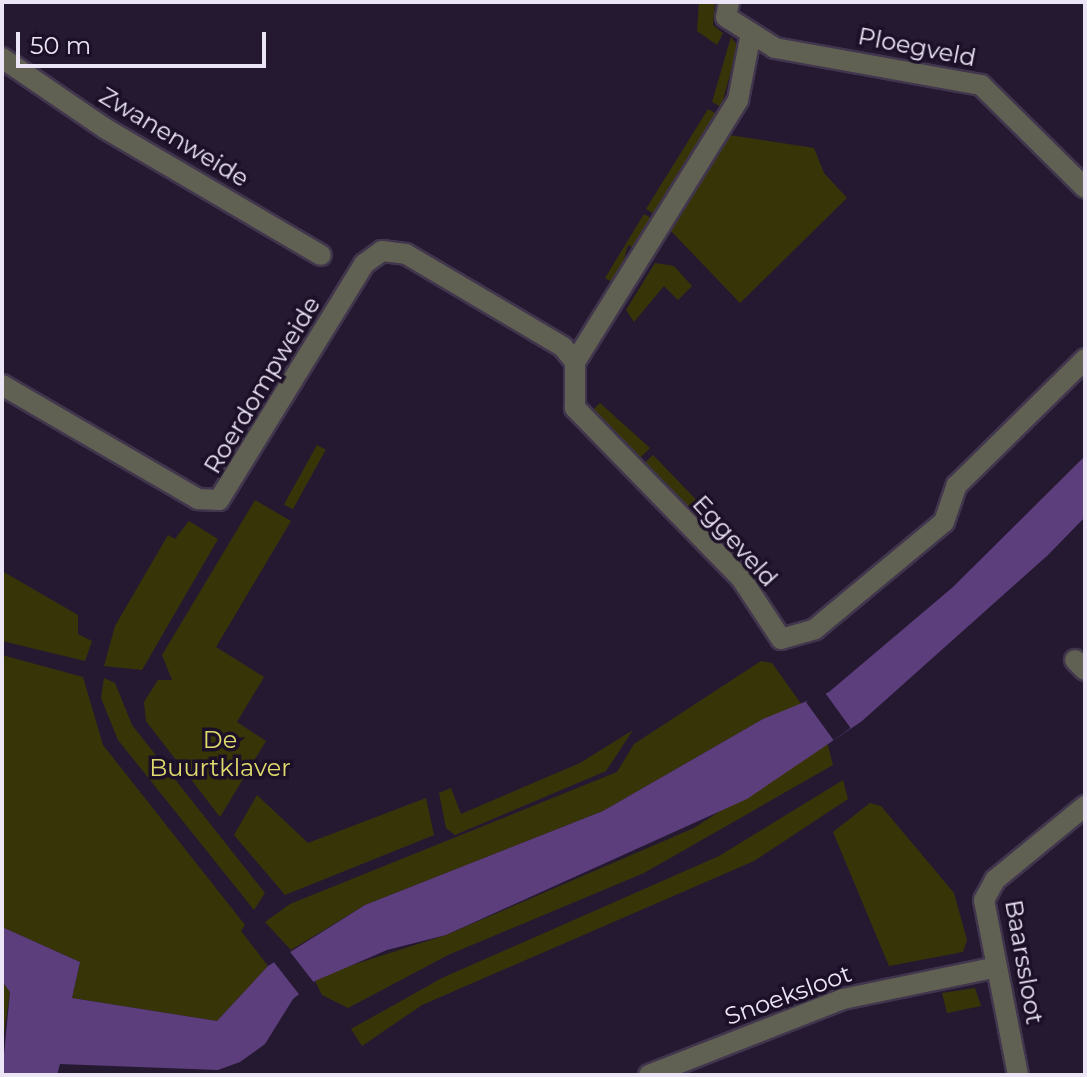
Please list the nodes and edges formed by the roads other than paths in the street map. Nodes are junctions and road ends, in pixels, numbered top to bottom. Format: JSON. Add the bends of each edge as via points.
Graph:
{"nodes":[{"id":1,"x":729,"y":2,"type":"edge"},
{"id":2,"x":751,"y":33,"type":"junction"},
{"id":3,"x":2,"y":58,"type":"edge"},
{"id":4,"x":1085,"y":188,"type":"edge"},
{"id":5,"x":321,"y":255,"type":"dead end"},
{"id":6,"x":1085,"y":359,"type":"edge"},
{"id":7,"x":575,"y":362,"type":"junction"},
{"id":8,"x":2,"y":385,"type":"edge"},
{"id":9,"x":1085,"y":806,"type":"edge"},
{"id":10,"x":997,"y":967,"type":"junction"},
{"id":11,"x":649,"y":1075,"type":"edge"},
{"id":12,"x":1018,"y":1075,"type":"edge"}],
"edges":[{"from":1,"to":2,"type":"street","name":"Ploegveld","via":[[726,17]]},
{"from":2,"to":4,"type":"street","name":"Ploegveld","via":[[775,48],[981,85]]},
{"from":2,"to":7,"type":"street","via":[[738,100]]},
{"from":3,"to":5,"type":"street","name":"Zwanenweide","via":[[106,129]]},
{"from":6,"to":7,"type":"street","name":"Eggeveld","via":[[957,485],[944,522],[815,629],[781,639],[741,578],[575,408]]},
{"from":7,"to":8,"type":"street","name":"Roerdompweide","via":[[556,342],[406,254],[382,251],[364,264],[219,500],[198,499]]},
{"from":9,"to":10,"type":"street","name":"Baarssloot","via":[[988,888],[985,910]]},
{"from":10,"to":11,"type":"street","name":"Snoeksloot","via":[[843,999]]},
{"from":10,"to":12,"type":"street","name":"Baarssloot"}]}
